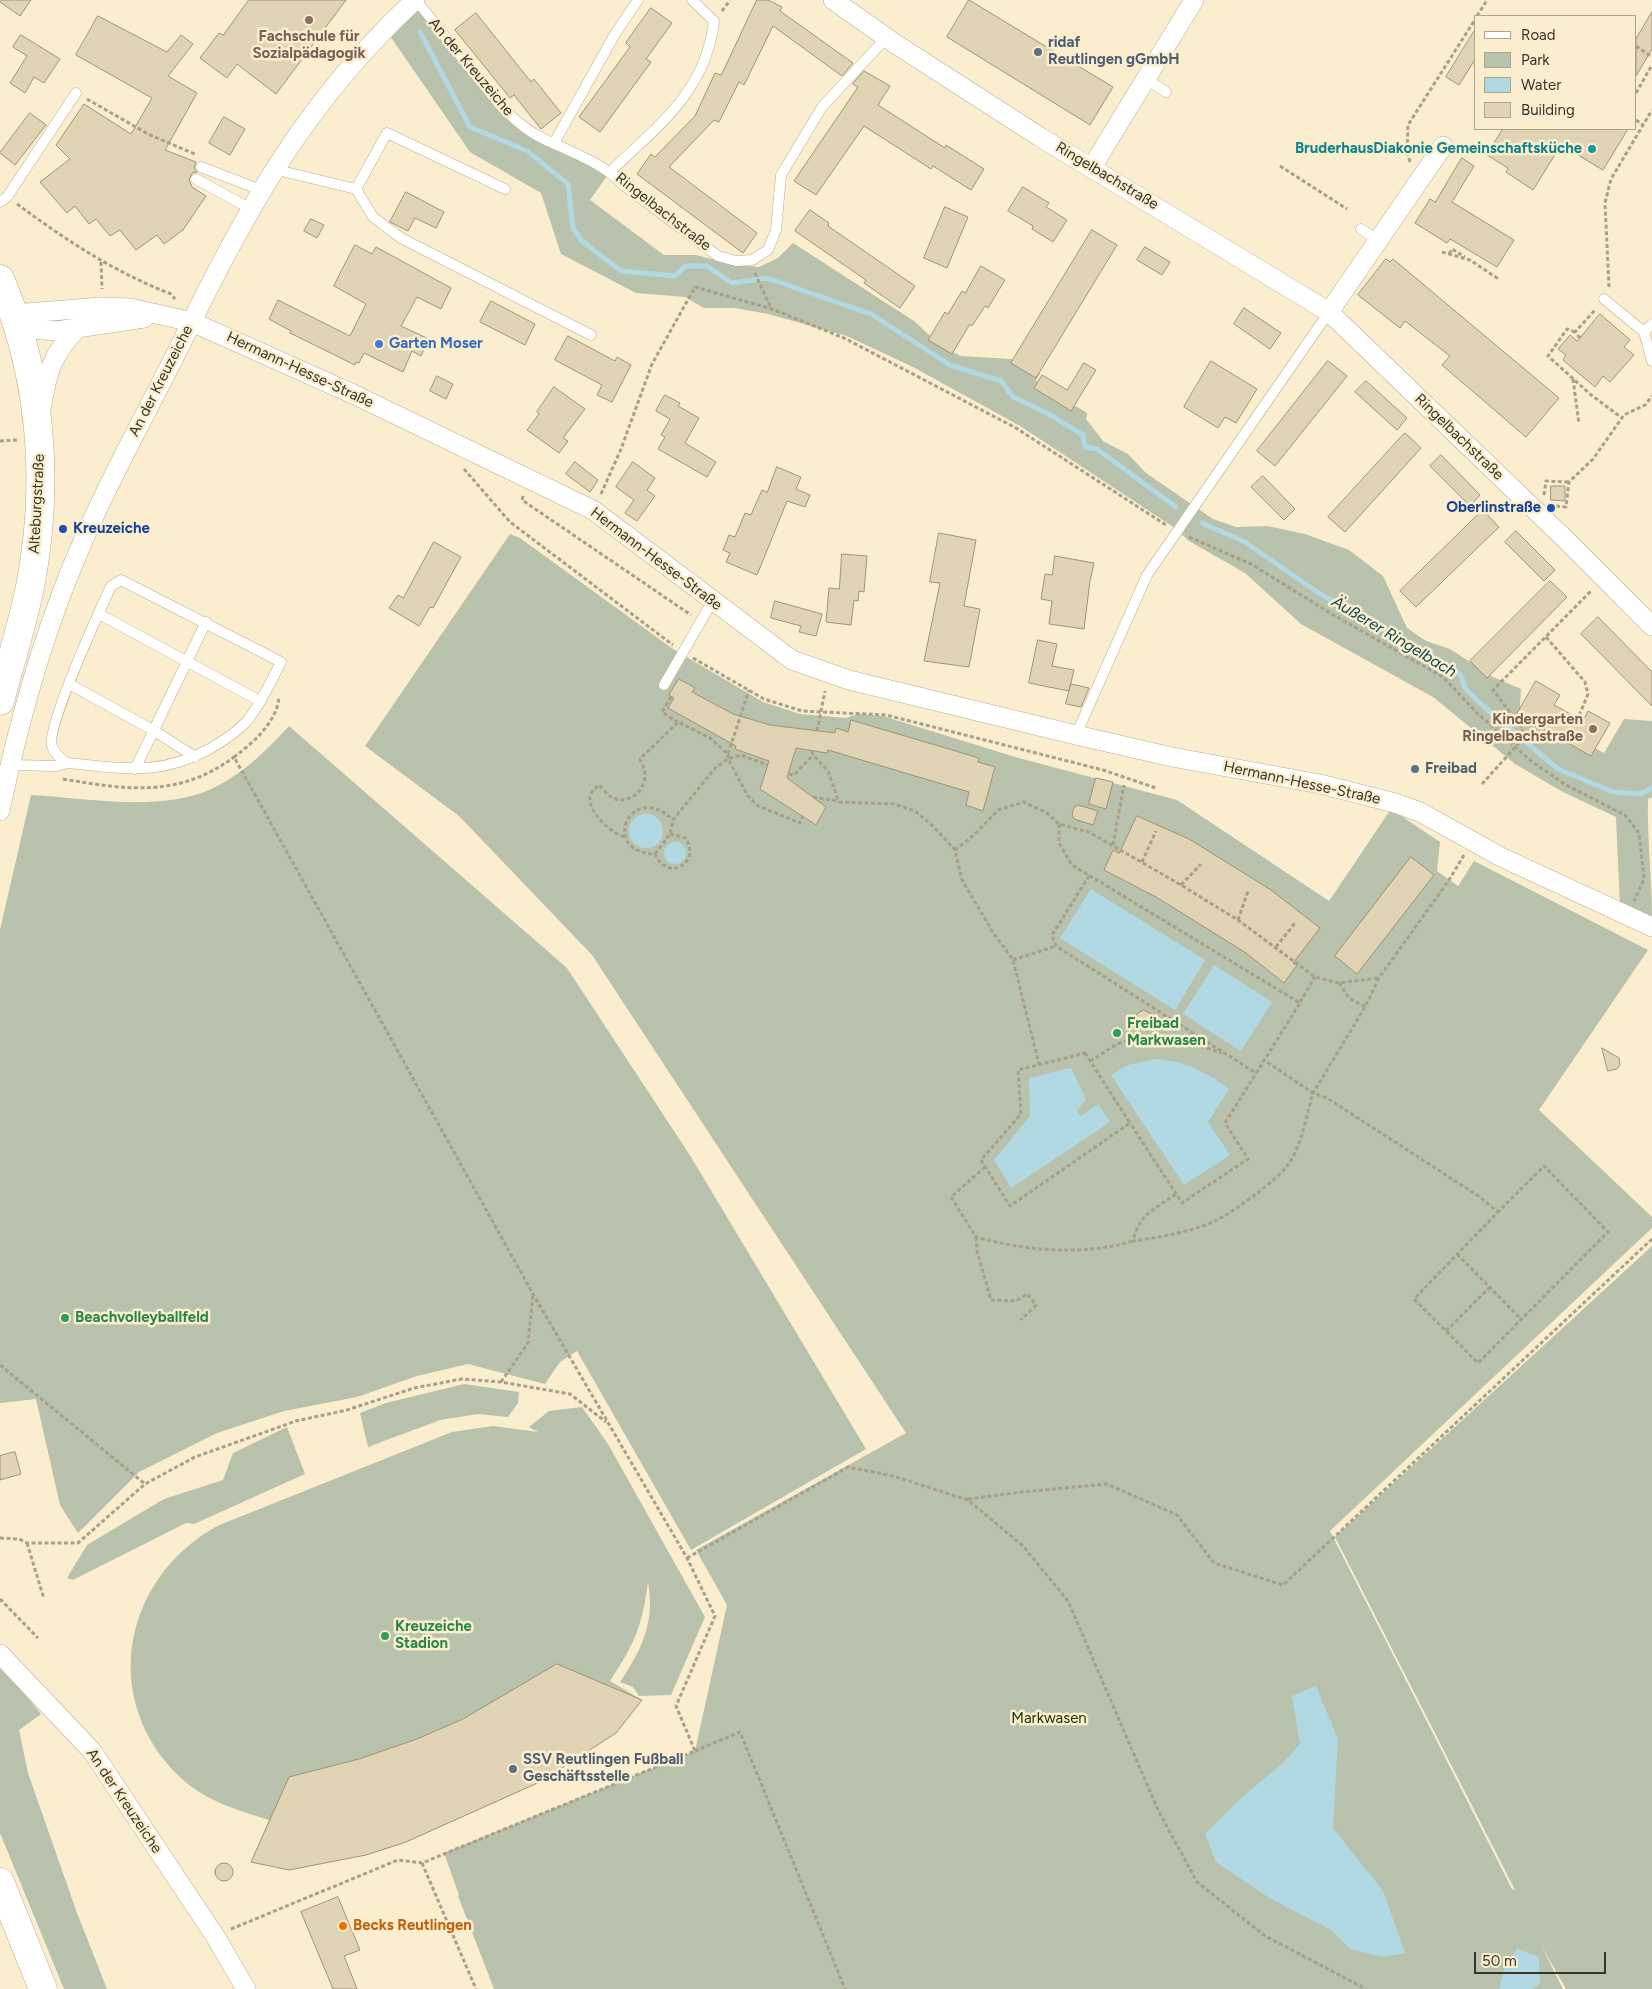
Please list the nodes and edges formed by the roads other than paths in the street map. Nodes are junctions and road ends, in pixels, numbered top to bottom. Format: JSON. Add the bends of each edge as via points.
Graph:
{"nodes":[{"id":1,"x":415,"y":0,"type":"edge"},
{"id":2,"x":638,"y":0,"type":"edge"},
{"id":3,"x":692,"y":0,"type":"edge"},
{"id":4,"x":833,"y":0,"type":"edge"},
{"id":5,"x":1194,"y":0,"type":"edge"},
{"id":6,"x":886,"y":38,"type":"junction"},
{"id":7,"x":1146,"y":80,"type":"junction"},
{"id":8,"x":1166,"y":92,"type":"dead end"},
{"id":9,"x":76,"y":93,"type":"road end"},
{"id":10,"x":554,"y":143,"type":"junction"},
{"id":11,"x":1443,"y":146,"type":"dead end"},
{"id":12,"x":201,"y":162,"type":"road end"},
{"id":13,"x":1092,"y":166,"type":"junction"},
{"id":14,"x":273,"y":170,"type":"junction"},
{"id":15,"x":611,"y":171,"type":"junction"},
{"id":16,"x":196,"y":179,"type":"dead end"},
{"id":17,"x":356,"y":188,"type":"junction"},
{"id":18,"x":505,"y":189,"type":"dead end"},
{"id":19,"x":261,"y":190,"type":"junction"},
{"id":20,"x":4,"y":200,"type":"edge"},
{"id":21,"x":250,"y":208,"type":"junction"},
{"id":22,"x":1361,"y":229,"type":"dead end"},
{"id":23,"x":1379,"y":241,"type":"junction"},
{"id":24,"x":0,"y":280,"type":"edge"},
{"id":25,"x":1604,"y":299,"type":"road end"},
{"id":26,"x":1329,"y":312,"type":"junction"},
{"id":27,"x":162,"y":316,"type":"junction"},
{"id":28,"x":16,"y":321,"type":"junction"},
{"id":29,"x":192,"y":322,"type":"junction"},
{"id":30,"x":1652,"y":324,"type":"edge"},
{"id":31,"x":77,"y":329,"type":"junction"},
{"id":32,"x":1644,"y":332,"type":"junction"},
{"id":33,"x":591,"y":335,"type":"dead end"},
{"id":34,"x":1652,"y":361,"type":"edge"},
{"id":35,"x":40,"y":438,"type":"junction"},
{"id":36,"x":712,"y":602,"type":"junction"},
{"id":37,"x":99,"y":614,"type":"junction"},
{"id":38,"x":206,"y":622,"type":"junction"},
{"id":39,"x":1652,"y":626,"type":"edge"},
{"id":40,"x":186,"y":661,"type":"junction"},
{"id":41,"x":69,"y":684,"type":"junction"},
{"id":42,"x":664,"y":685,"type":"dead end"},
{"id":43,"x":0,"y":701,"type":"edge"},
{"id":44,"x":260,"y":701,"type":"junction"},
{"id":45,"x":153,"y":730,"type":"junction"},
{"id":46,"x":1076,"y":735,"type":"junction"},
{"id":47,"x":195,"y":758,"type":"junction"},
{"id":48,"x":66,"y":763,"type":"junction"},
{"id":49,"x":10,"y":764,"type":"junction"},
{"id":50,"x":135,"y":769,"type":"junction"},
{"id":51,"x":0,"y":811,"type":"edge"},
{"id":52,"x":1652,"y":927,"type":"edge"},
{"id":53,"x":0,"y":1654,"type":"edge"},
{"id":54,"x":0,"y":1882,"type":"edge"},
{"id":55,"x":43,"y":1989,"type":"edge"},
{"id":56,"x":246,"y":1989,"type":"edge"}],
"edges":[{"from":1,"to":10,"type":"lane","name":"An der Kreuzeiche","via":[[499,104],[521,124]]},
{"from":1,"to":14,"type":"street","name":"An der Kreuzeiche","via":[[340,77]]},
{"from":2,"to":10,"type":"lane","via":[[615,34]]},
{"from":3,"to":15,"type":"lane","name":"Ringelbachstraße","via":[[714,21],[711,46],[700,72],[680,104]]},
{"from":4,"to":6,"type":"street","name":"Ringelbachstraße"},
{"from":5,"to":7,"type":"street"},
{"from":6,"to":13,"type":"street","name":"Ringelbachstraße","via":[[1040,137]]},
{"from":6,"to":15,"type":"lane","name":"Ringelbachstraße","via":[[822,107],[781,175],[776,230],[768,250],[752,260],[736,261],[718,256],[622,184]]},
{"from":7,"to":8,"type":"lane"},
{"from":7,"to":13,"type":"street"},
{"from":9,"to":20,"type":"lane"},
{"from":10,"to":15,"type":"lane","name":"An der Kreuzeiche"},
{"from":11,"to":23,"type":"street"},
{"from":12,"to":19,"type":"lane"},
{"from":13,"to":26,"type":"street","name":"Ringelbachstraße"},
{"from":14,"to":17,"type":"lane"},
{"from":14,"to":19,"type":"street","name":"An der Kreuzeiche"},
{"from":16,"to":21,"type":"lane"},
{"from":17,"to":18,"type":"lane","via":[[387,133]]},
{"from":17,"to":33,"type":"lane","via":[[373,217],[401,238]]},
{"from":19,"to":21,"type":"street","name":"An der Kreuzeiche"},
{"from":21,"to":29,"type":"street","name":"An der Kreuzeiche"},
{"from":22,"to":23,"type":"lane"},
{"from":23,"to":26,"type":"street"},
{"from":24,"to":28,"type":"main road","name":"Alteburgstraße"},
{"from":25,"to":32,"type":"lane"},
{"from":26,"to":39,"type":"street","name":"Ringelbachstraße","via":[[1540,509]]},
{"from":26,"to":46,"type":"lane","via":[[1147,575]]},
{"from":27,"to":28,"type":"street","name":"Hermann-Hesse-Straße","via":[[130,308],[101,307]]},
{"from":27,"to":29,"type":"street","name":"Hermann-Hesse-Straße"},
{"from":27,"to":31,"type":"street","name":"Hermann-Hesse-Straße","via":[[104,322]]},
{"from":28,"to":31,"type":"street","name":"Hermann-Hesse-Straße","via":[[57,331]]},
{"from":28,"to":35,"type":"main road","name":"Alteburgstraße","via":[[26,356]]},
{"from":29,"to":36,"type":"street","name":"Hermann-Hesse-Straße","via":[[353,394],[593,510]]},
{"from":29,"to":49,"type":"street","name":"An der Kreuzeiche","via":[[122,458],[76,558],[38,662]]},
{"from":30,"to":32,"type":"lane"},
{"from":31,"to":35,"type":"street","via":[[62,344],[49,369],[41,411]]},
{"from":32,"to":34,"type":"lane"},
{"from":35,"to":43,"type":"main road","name":"Alteburgstraße","via":[[41,497],[34,560]]},
{"from":36,"to":42,"type":"lane"},
{"from":36,"to":46,"type":"street","name":"Hermann-Hesse-Straße","via":[[792,660],[829,673]]},
{"from":37,"to":38,"type":"lane","via":[[111,586],[121,580]]},
{"from":37,"to":40,"type":"lane"},
{"from":37,"to":41,"type":"lane"},
{"from":38,"to":40,"type":"lane"},
{"from":38,"to":44,"type":"lane","via":[[282,662]]},
{"from":40,"to":44,"type":"lane"},
{"from":40,"to":45,"type":"lane"},
{"from":41,"to":45,"type":"lane"},
{"from":41,"to":48,"type":"lane","via":[[51,744],[55,754]]},
{"from":44,"to":47,"type":"lane","via":[[247,721],[226,740]]},
{"from":45,"to":47,"type":"lane"},
{"from":45,"to":50,"type":"lane"},
{"from":46,"to":52,"type":"street","name":"Hermann-Hesse-Straße","via":[[1172,757],[1320,784],[1395,803],[1420,812],[1472,841]]},
{"from":47,"to":50,"type":"lane","via":[[164,768]]},
{"from":48,"to":49,"type":"lane","via":[[57,766]]},
{"from":48,"to":50,"type":"lane"},
{"from":49,"to":51,"type":"street","name":"An der Kreuzeiche"},
{"from":53,"to":56,"type":"street","name":"An der Kreuzeiche","via":[[92,1751],[215,1936]]},
{"from":54,"to":55,"type":"main road"}]}
